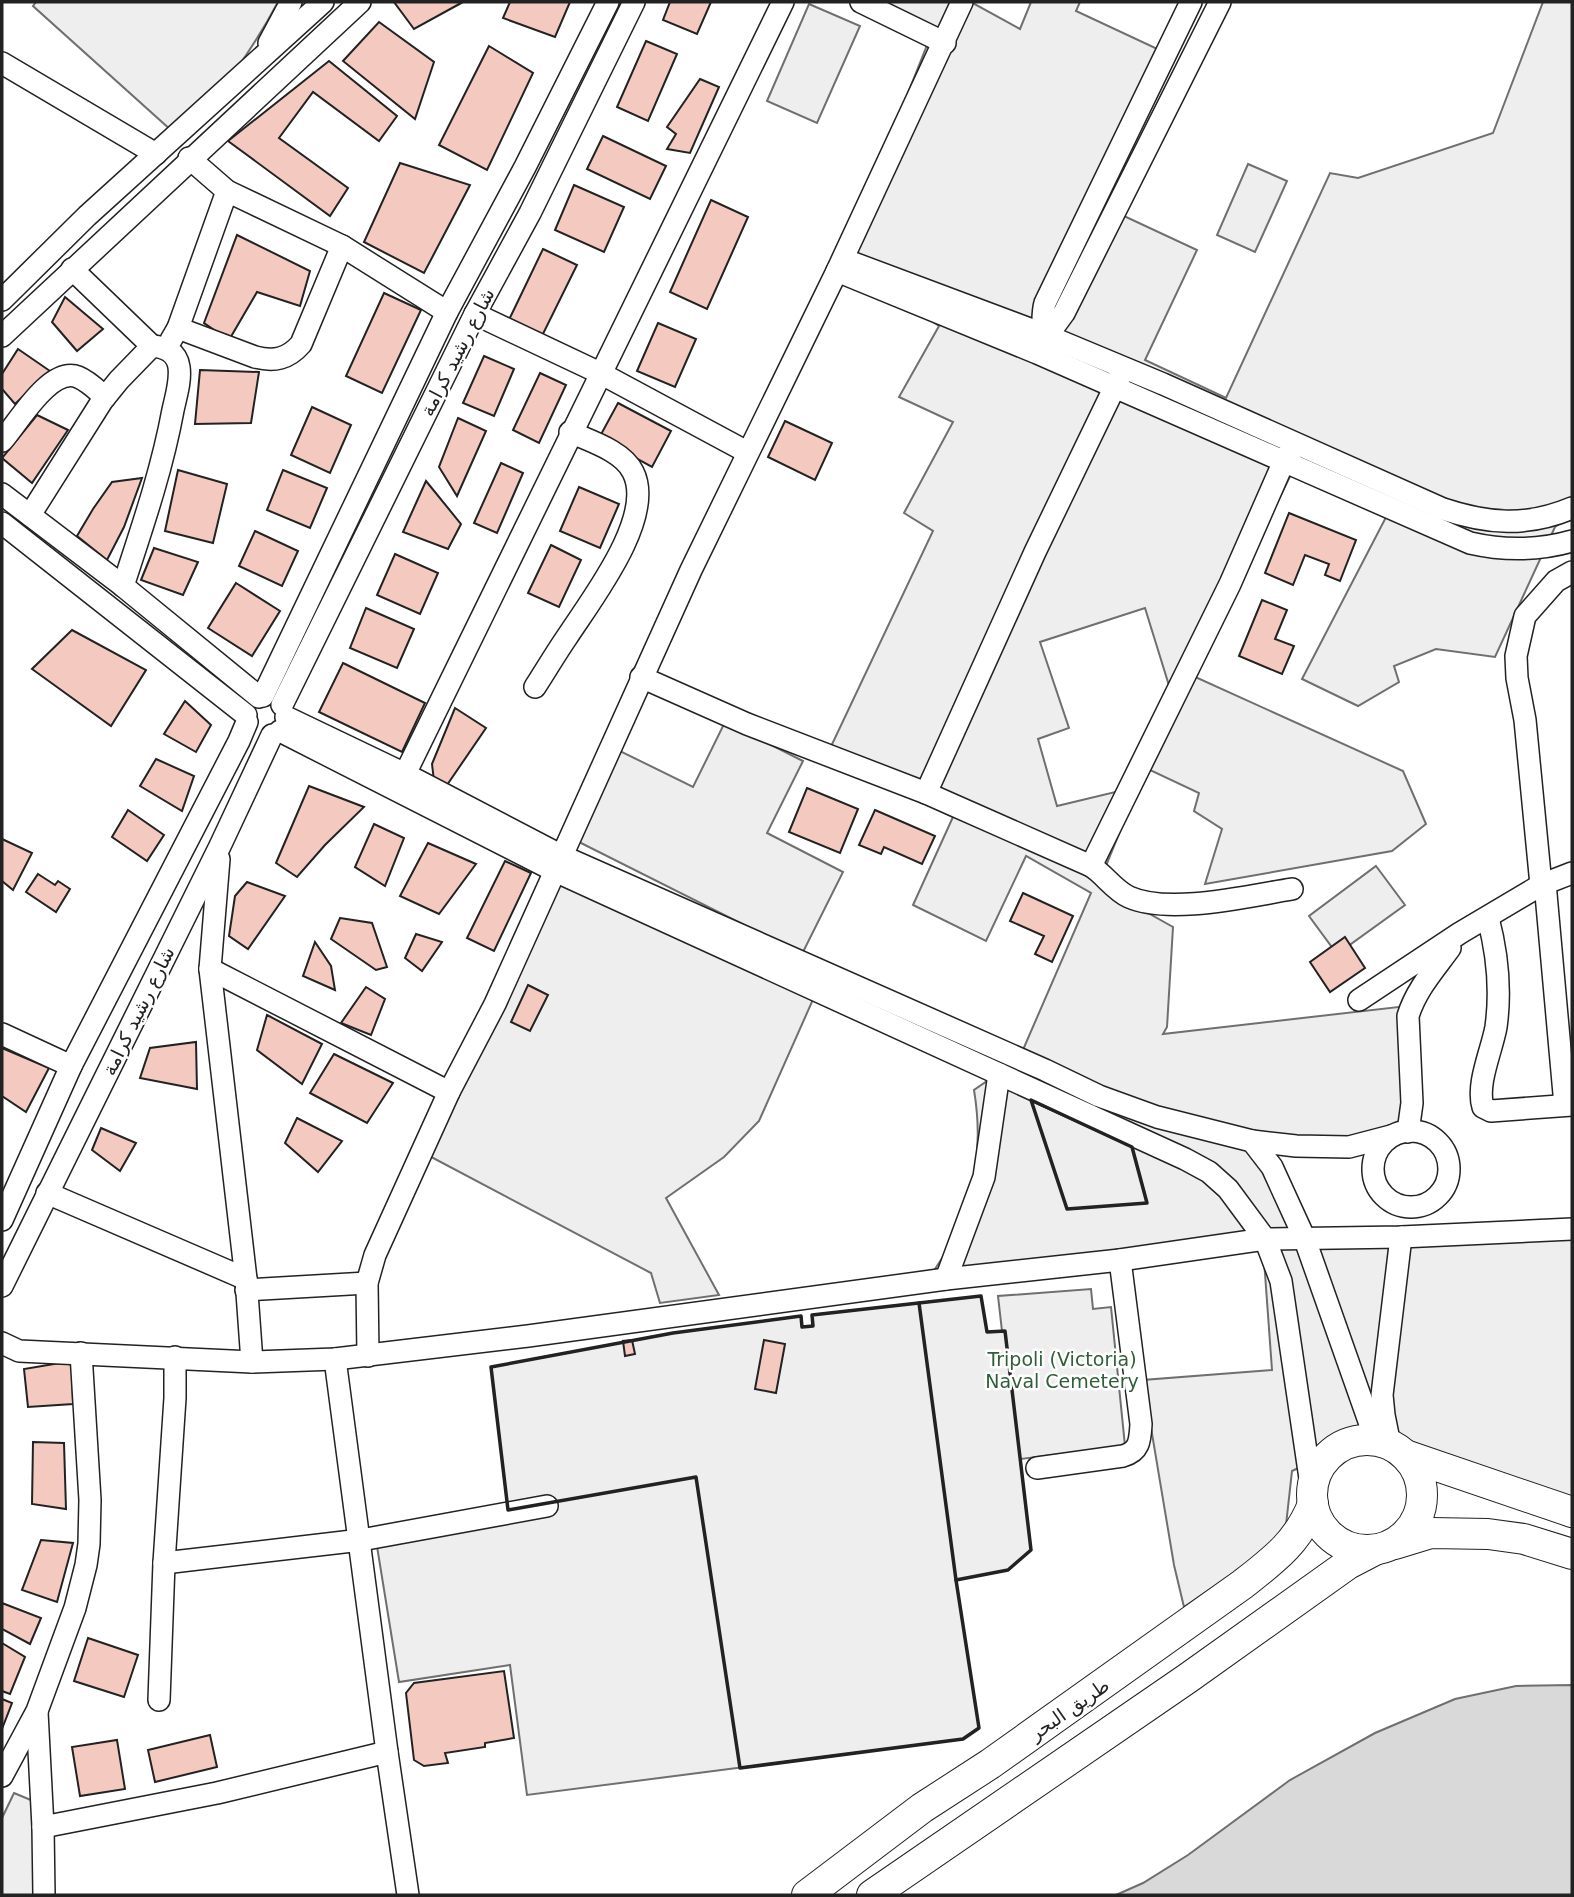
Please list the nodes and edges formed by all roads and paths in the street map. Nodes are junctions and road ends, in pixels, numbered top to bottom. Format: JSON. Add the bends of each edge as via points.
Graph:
{"nodes":[{"id":1,"x":291,"y":2,"type":"edge"},
{"id":2,"x":323,"y":2,"type":"edge"},
{"id":3,"x":360,"y":2,"type":"edge"},
{"id":4,"x":608,"y":2,"type":"edge"},
{"id":5,"x":634,"y":2,"type":"edge"},
{"id":6,"x":783,"y":2,"type":"edge"},
{"id":7,"x":861,"y":2,"type":"edge"},
{"id":8,"x":962,"y":2,"type":"edge"},
{"id":9,"x":1191,"y":2,"type":"edge"},
{"id":10,"x":1220,"y":2,"type":"edge"},
{"id":11,"x":944,"y":43,"type":"junction"},
{"id":12,"x":260,"y":60,"type":"junction"},
{"id":13,"x":2,"y":63,"type":"edge"},
{"id":14,"x":156,"y":154,"type":"junction"},
{"id":15,"x":189,"y":158,"type":"junction"},
{"id":16,"x":227,"y":191,"type":"junction"},
{"id":17,"x":342,"y":246,"type":"junction"},
{"id":18,"x":840,"y":265,"type":"junction"},
{"id":19,"x":72,"y":269,"type":"junction"},
{"id":20,"x":2,"y":300,"type":"edge"},
{"id":21,"x":447,"y":312,"type":"junction"},
{"id":22,"x":475,"y":313,"type":"junction"},
{"id":23,"x":178,"y":328,"type":"junction"},
{"id":24,"x":2,"y":335,"type":"edge"},
{"id":25,"x":1040,"y":344,"type":"junction"},
{"id":26,"x":159,"y":347,"type":"junction"},
{"id":27,"x":1125,"y":369,"type":"junction"},
{"id":28,"x":602,"y":374,"type":"junction"},
{"id":29,"x":1113,"y":388,"type":"junction"},
{"id":30,"x":105,"y":397,"type":"junction"},
{"id":31,"x":570,"y":432,"type":"junction"},
{"id":32,"x":2,"y":441,"type":"edge"},
{"id":33,"x":747,"y":452,"type":"junction"},
{"id":34,"x":1290,"y":452,"type":"junction"},
{"id":35,"x":2,"y":494,"type":"edge"},
{"id":36,"x":1572,"y":508,"type":"edge"},
{"id":37,"x":30,"y":515,"type":"junction"},
{"id":38,"x":4,"y":531,"type":"edge"},
{"id":39,"x":1572,"y":541,"type":"edge"},
{"id":40,"x":1572,"y":572,"type":"edge"},
{"id":41,"x":123,"y":586,"type":"junction"},
{"id":42,"x":641,"y":677,"type":"junction"},
{"id":43,"x":536,"y":687,"type":"dead end"},
{"id":44,"x":274,"y":714,"type":"junction"},
{"id":45,"x":246,"y":718,"type":"junction"},
{"id":46,"x":405,"y":774,"type":"junction"},
{"id":47,"x":926,"y":793,"type":"junction"},
{"id":48,"x":220,"y":846,"type":"junction"},
{"id":49,"x":558,"y":864,"type":"junction"},
{"id":50,"x":1091,"y":866,"type":"junction"},
{"id":51,"x":1572,"y":873,"type":"edge"},
{"id":52,"x":1543,"y":884,"type":"junction"},
{"id":53,"x":1292,"y":889,"type":"dead end"},
{"id":54,"x":1488,"y":918,"type":"junction"},
{"id":55,"x":1460,"y":933,"type":"junction"},
{"id":56,"x":209,"y":969,"type":"junction"},
{"id":57,"x":1359,"y":1000,"type":"dead end"},
{"id":58,"x":2,"y":1034,"type":"edge"},
{"id":59,"x":71,"y":1066,"type":"junction"},
{"id":60,"x":999,"y":1074,"type":"junction"},
{"id":61,"x":449,"y":1092,"type":"junction"},
{"id":62,"x":1569,"y":1105,"type":"edge"},
{"id":63,"x":1401,"y":1133,"type":"junction"},
{"id":64,"x":1252,"y":1141,"type":"junction"},
{"id":65,"x":1296,"y":1146,"type":"junction"},
{"id":66,"x":1349,"y":1147,"type":"junction"},
{"id":67,"x":1272,"y":1167,"type":"junction"},
{"id":68,"x":1373,"y":1176,"type":"junction"},
{"id":69,"x":10,"y":1180,"type":"edge"},
{"id":70,"x":47,"y":1193,"type":"junction"},
{"id":71,"x":2,"y":1220,"type":"edge"},
{"id":72,"x":1572,"y":1229,"type":"edge"},
{"id":73,"x":1304,"y":1237,"type":"junction"},
{"id":74,"x":1401,"y":1237,"type":"junction"},
{"id":75,"x":1265,"y":1239,"type":"junction"},
{"id":76,"x":1120,"y":1260,"type":"junction"},
{"id":77,"x":946,"y":1279,"type":"junction"},
{"id":78,"x":367,"y":1283,"type":"junction"},
{"id":79,"x":246,"y":1285,"type":"junction"},
{"id":80,"x":2,"y":1286,"type":"edge"},
{"id":81,"x":2,"y":1343,"type":"edge"},
{"id":82,"x":81,"y":1353,"type":"junction"},
{"id":83,"x":368,"y":1356,"type":"junction"},
{"id":84,"x":175,"y":1357,"type":"junction"},
{"id":85,"x":335,"y":1359,"type":"junction"},
{"id":86,"x":252,"y":1362,"type":"junction"},
{"id":87,"x":1390,"y":1447,"type":"junction"},
{"id":88,"x":1037,"y":1468,"type":"dead end"},
{"id":89,"x":1313,"y":1498,"type":"junction"},
{"id":90,"x":547,"y":1506,"type":"dead end"},
{"id":91,"x":1572,"y":1512,"type":"edge"},
{"id":92,"x":361,"y":1540,"type":"junction"},
{"id":93,"x":1382,"y":1548,"type":"junction"},
{"id":94,"x":1572,"y":1554,"type":"edge"},
{"id":95,"x":164,"y":1563,"type":"junction"},
{"id":96,"x":159,"y":1700,"type":"dead end"},
{"id":97,"x":37,"y":1711,"type":"junction"},
{"id":98,"x":387,"y":1752,"type":"junction"},
{"id":99,"x":2,"y":1776,"type":"edge"},
{"id":100,"x":43,"y":1827,"type":"junction"},
{"id":101,"x":44,"y":1895,"type":"edge"},
{"id":102,"x":408,"y":1895,"type":"edge"},
{"id":103,"x":807,"y":1895,"type":"edge"},
{"id":104,"x":872,"y":1895,"type":"edge"}],
"edges":[{"from":1,"to":12,"type":"street"},
{"from":2,"to":12,"type":"street"},
{"from":3,"to":15,"type":"street"},
{"from":4,"to":21,"type":"street","name":"شارع رشيد كرامة"},
{"from":5,"to":22,"type":"street","name":"شارع رشيد كرامة"},
{"from":6,"to":28,"type":"street"},
{"from":7,"to":11,"type":"street"},
{"from":8,"to":11,"type":"street"},
{"from":9,"to":25,"type":"street","via":[[1045,303]]},
{"from":10,"to":25,"type":"street","via":[[1064,313]]},
{"from":11,"to":18,"type":"street"},
{"from":12,"to":14,"type":"street"},
{"from":13,"to":14,"type":"street"},
{"from":14,"to":20,"type":"street"},
{"from":15,"to":16,"type":"street"},
{"from":15,"to":19,"type":"street"},
{"from":16,"to":17,"type":"street"},
{"from":16,"to":23,"type":"street"},
{"from":17,"to":21,"type":"street"},
{"from":17,"to":23,"type":"street","via":[[301,344],[284,358],[255,357]]},
{"from":18,"to":25,"type":"street"},
{"from":18,"to":33,"type":"street"},
{"from":19,"to":24,"type":"street"},
{"from":19,"to":26,"type":"street"},
{"from":21,"to":44,"type":"street","name":"شارع رشيد كرامة"},
{"from":22,"to":28,"type":"street"},
{"from":22,"to":44,"type":"street","name":"شارع رشيد كرامة"},
{"from":23,"to":26,"type":"street"},
{"from":25,"to":27,"type":"street"},
{"from":25,"to":29,"type":"street"},
{"from":26,"to":30,"type":"street"},
{"from":26,"to":41,"type":"street","via":[[174,355],[179,380],[163,456]]},
{"from":27,"to":29,"type":"street"},
{"from":27,"to":34,"type":"street","via":[[1176,389]]},
{"from":28,"to":31,"type":"street"},
{"from":28,"to":33,"type":"street"},
{"from":29,"to":34,"type":"street"},
{"from":29,"to":47,"type":"street"},
{"from":30,"to":32,"type":"street","via":[[79,377],[60,377],[48,384]]},
{"from":30,"to":37,"type":"street"},
{"from":31,"to":43,"type":"street","via":[[622,458],[633,470],[638,503],[620,555]]},
{"from":31,"to":46,"type":"street"},
{"from":33,"to":42,"type":"street"},
{"from":34,"to":36,"type":"street","via":[[1473,519],[1520,521]]},
{"from":34,"to":39,"type":"street","via":[[1469,543],[1539,549]]},
{"from":34,"to":50,"type":"street"},
{"from":35,"to":37,"type":"street"},
{"from":37,"to":41,"type":"street"},
{"from":38,"to":45,"type":"street"},
{"from":40,"to":52,"type":"street","via":[[1556,581],[1525,616],[1516,656]]},
{"from":41,"to":44,"type":"street"},
{"from":42,"to":47,"type":"street","via":[[747,724]]},
{"from":42,"to":49,"type":"street"},
{"from":44,"to":45,"type":"street","name":"شارع رشيد كرامة","via":[[252,701]]},
{"from":44,"to":45,"type":"street","via":[[257,734]]},
{"from":44,"to":46,"type":"street"},
{"from":44,"to":48,"type":"street","name":"شارع رشيد كرامة"},
{"from":44,"to":49,"type":"street"},
{"from":45,"to":59,"type":"street","name":"شارع رشيد كرامة","via":[[227,766]]},
{"from":46,"to":49,"type":"street"},
{"from":47,"to":50,"type":"street"},
{"from":48,"to":56,"type":"street"},
{"from":48,"to":70,"type":"street","name":"شارع رشيد كرامة"},
{"from":49,"to":60,"type":"street"},
{"from":49,"to":61,"type":"street","via":[[495,1004]]},
{"from":49,"to":64,"type":"street","via":[[1099,1096],[1157,1117]]},
{"from":50,"to":53,"type":"street","via":[[1129,897],[1155,904]]},
{"from":51,"to":52,"type":"street"},
{"from":52,"to":54,"type":"street"},
{"from":52,"to":62,"type":"street"},
{"from":54,"to":55,"type":"street"},
{"from":54,"to":62,"type":"street","via":[[1498,1002],[1483,1107],[1491,1111]]},
{"from":55,"to":57,"type":"street"},
{"from":55,"to":63,"type":"street","via":[[1424,982],[1408,1016],[1412,1103]]},
{"from":56,"to":61,"type":"street"},
{"from":56,"to":79,"type":"street"},
{"from":58,"to":59,"type":"street"},
{"from":59,"to":69,"type":"street","name":"شارع رشيد كرامة"},
{"from":60,"to":75,"type":"street","via":[[1209,1172],[1228,1189]]},
{"from":60,"to":77,"type":"street","via":[[984,1177]]},
{"from":61,"to":78,"type":"street","via":[[375,1255]]},
{"from":63,"to":66,"type":"street"},
{"from":63,"to":68,"type":"street","via":[[1380,1148]]},
{"from":63,"to":68,"type":"street","via":[[1421,1133],[1442,1148],[1449,1174],[1444,1187],[1436,1198],[1412,1208],[1387,1199]]},
{"from":64,"to":65,"type":"street"},
{"from":64,"to":67,"type":"street"},
{"from":65,"to":66,"type":"street"},
{"from":65,"to":67,"type":"street"},
{"from":66,"to":68,"type":"street"},
{"from":67,"to":73,"type":"street"},
{"from":69,"to":71,"type":"street","name":"شارع رشيد كرامة"},
{"from":70,"to":79,"type":"street"},
{"from":70,"to":80,"type":"street","name":"شارع رشيد كرامة"},
{"from":72,"to":74,"type":"street"},
{"from":73,"to":74,"type":"street"},
{"from":73,"to":75,"type":"street"},
{"from":73,"to":87,"type":"street"},
{"from":74,"to":87,"type":"street","via":[[1382,1395]]},
{"from":75,"to":76,"type":"street"},
{"from":75,"to":89,"type":"street","via":[[1281,1281]]},
{"from":76,"to":77,"type":"street"},
{"from":76,"to":88,"type":"street","via":[[1141,1424],[1138,1447],[1123,1456]]},
{"from":77,"to":83,"type":"street"},
{"from":78,"to":79,"type":"street"},
{"from":78,"to":83,"type":"street"},
{"from":79,"to":86,"type":"street"},
{"from":81,"to":82,"type":"street","via":[[19,1351]]},
{"from":82,"to":84,"type":"street"},
{"from":82,"to":97,"type":"street","via":[[89,1544],[75,1608]]},
{"from":83,"to":85,"type":"street"},
{"from":84,"to":86,"type":"street"},
{"from":84,"to":95,"type":"street"},
{"from":85,"to":86,"type":"street"},
{"from":85,"to":92,"type":"street"},
{"from":87,"to":89,"type":"highway","via":[[1360,1440],[1333,1452],[1315,1477]]},
{"from":87,"to":91,"type":"highway"},
{"from":87,"to":93,"type":"highway","via":[[1416,1469],[1422,1504],[1406,1535]]},
{"from":89,"to":93,"type":"highway","via":[[1318,1520],[1341,1544],[1357,1550]]},
{"from":89,"to":103,"type":"highway","name":"طريق البحر","via":[[1306,1521],[1283,1552],[1244,1584],[922,1808]]},
{"from":90,"to":92,"type":"street"},
{"from":92,"to":95,"type":"street"},
{"from":92,"to":98,"type":"street"},
{"from":93,"to":94,"type":"highway","via":[[1431,1533],[1488,1534]]},
{"from":93,"to":104,"type":"highway","via":[[1348,1563]]},
{"from":95,"to":96,"type":"street"},
{"from":97,"to":99,"type":"street"},
{"from":97,"to":100,"type":"street"},
{"from":98,"to":100,"type":"street","via":[[217,1793]]},
{"from":98,"to":102,"type":"street"},
{"from":100,"to":101,"type":"street"}]}
